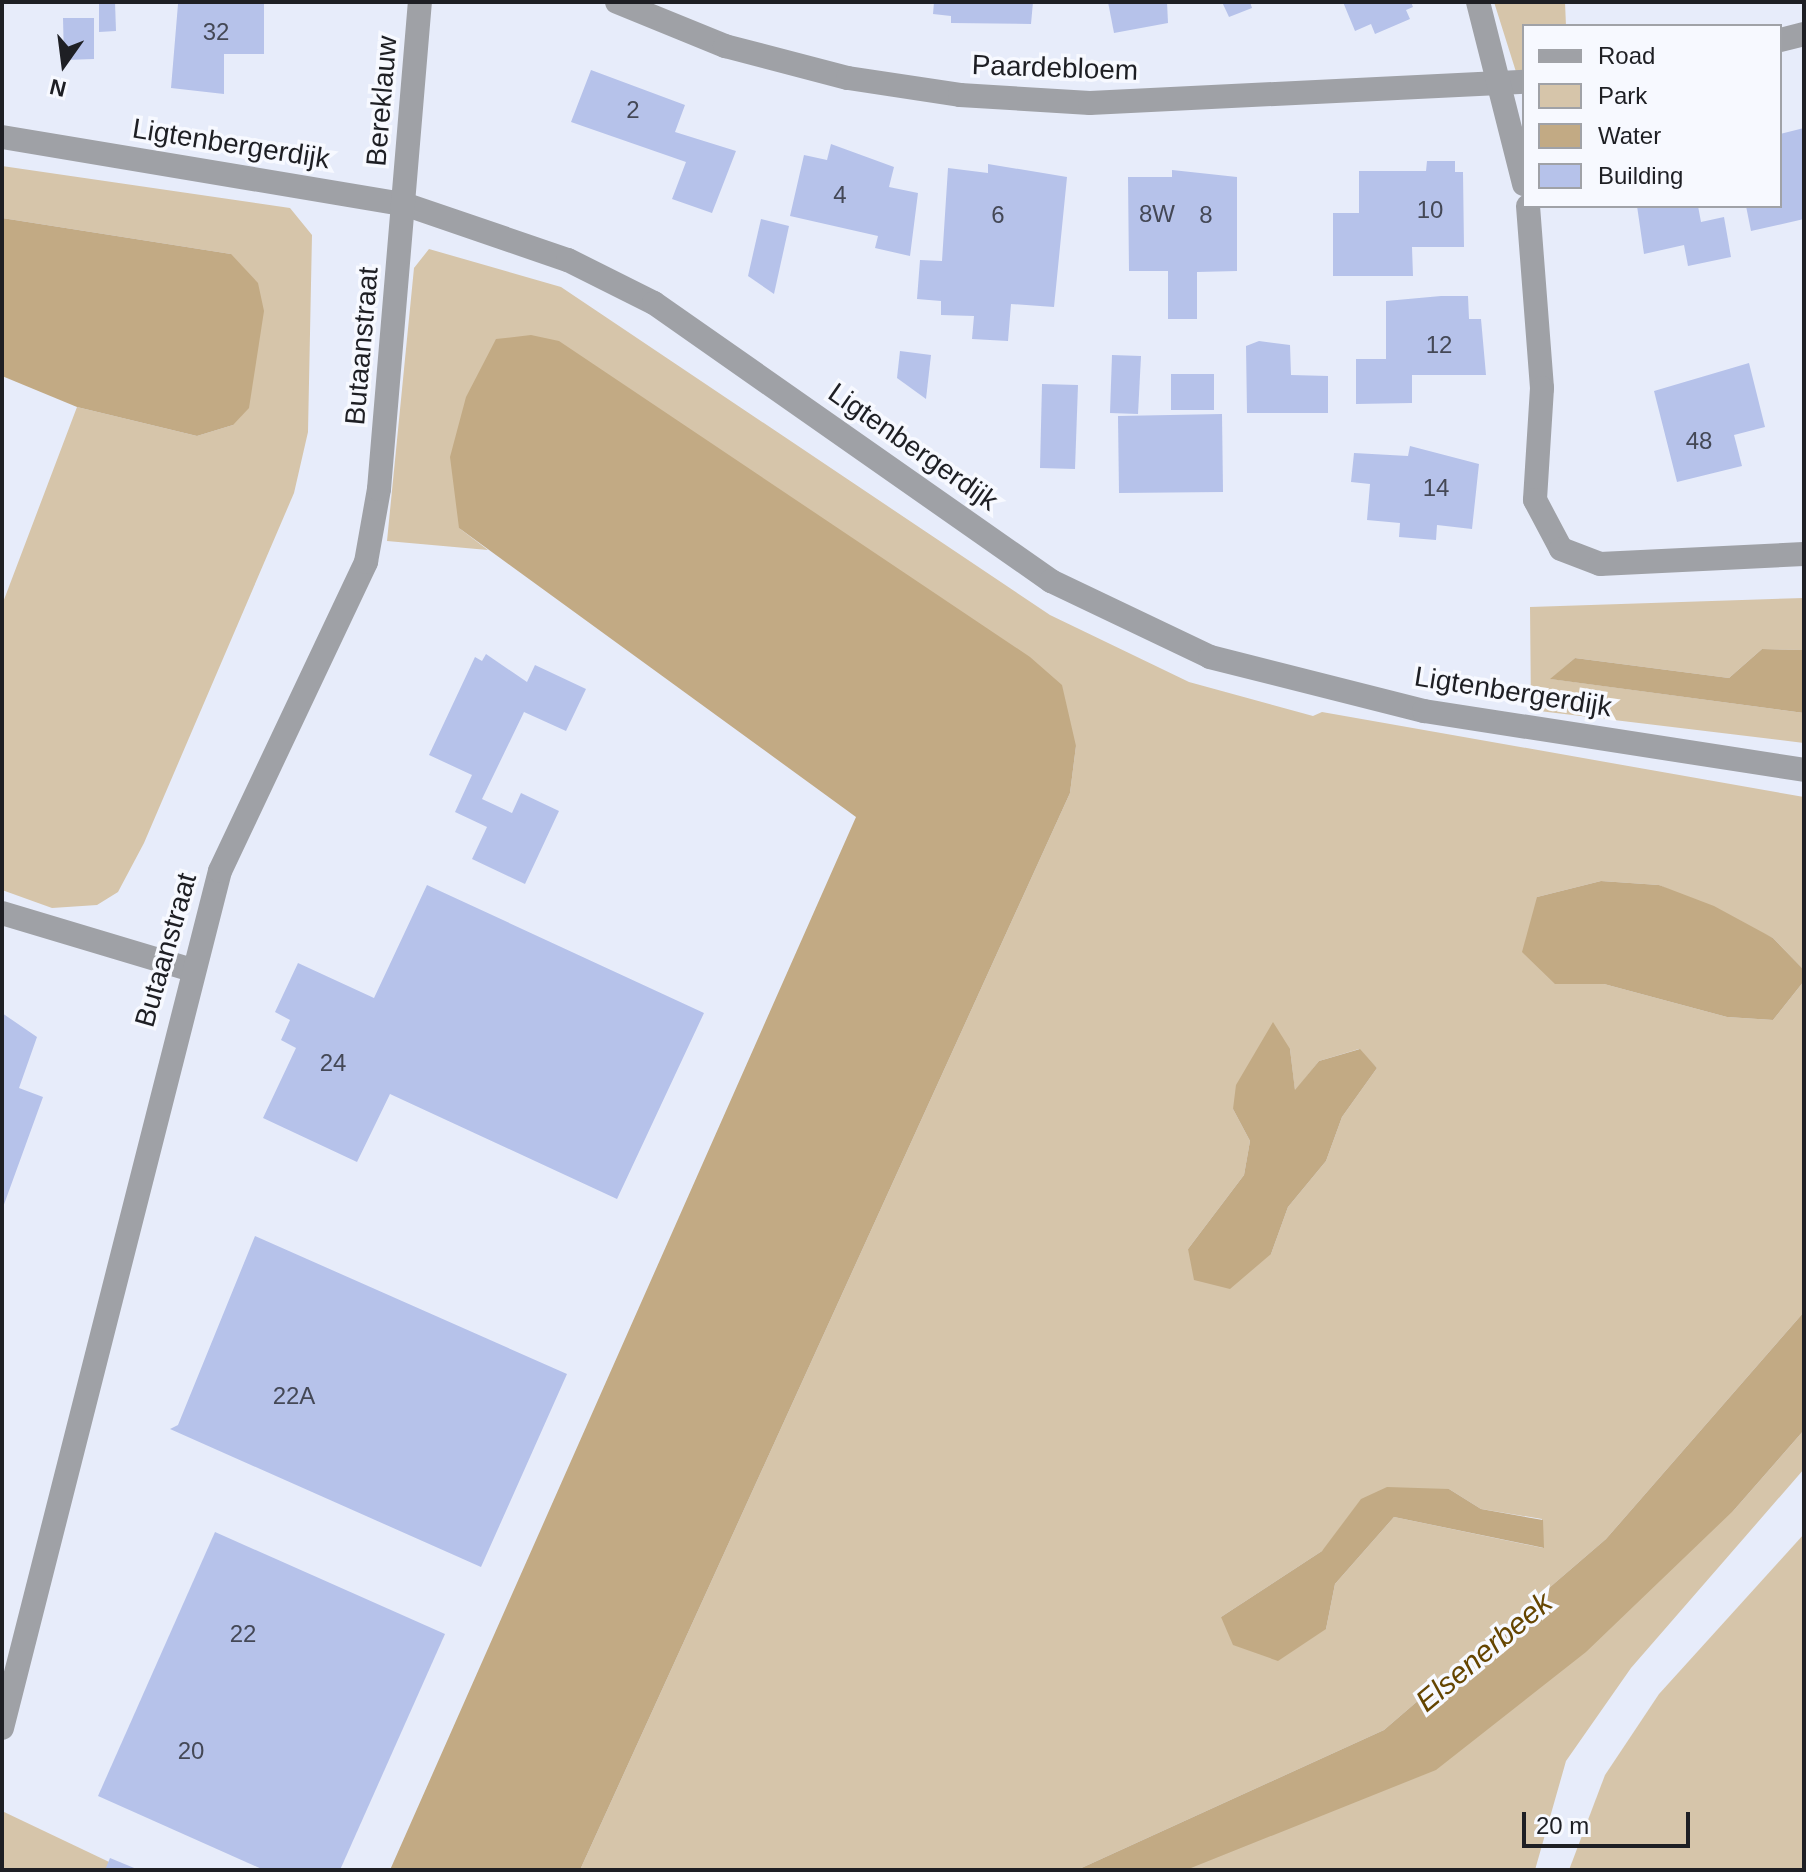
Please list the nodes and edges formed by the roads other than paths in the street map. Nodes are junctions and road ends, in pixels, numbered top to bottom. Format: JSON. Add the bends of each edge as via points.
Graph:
{"nodes":[{"id":1,"x":420,"y":2,"type":"edge"},
{"id":2,"x":617,"y":2,"type":"edge"},
{"id":3,"x":1478,"y":2,"type":"edge"},
{"id":4,"x":1804,"y":34,"type":"edge"},
{"id":5,"x":1782,"y":40,"type":"edge"},
{"id":6,"x":1514,"y":84,"type":"edge"},
{"id":7,"x":2,"y":137,"type":"edge"},
{"id":8,"x":1522,"y":164,"type":"edge"},
{"id":9,"x":404,"y":204,"type":"junction"},
{"id":10,"x":1528,"y":208,"type":"edge"},
{"id":11,"x":1804,"y":554,"type":"edge"},
{"id":12,"x":1804,"y":770,"type":"edge"},
{"id":13,"x":2,"y":913,"type":"edge"},
{"id":14,"x":189,"y":969,"type":"junction"},
{"id":15,"x":2,"y":1728,"type":"edge"}],
"edges":[{"from":1,"to":9,"type":"street","name":"Bereklauw"},
{"from":2,"to":6,"type":"street","name":"Paardebloem","via":[[741,50],[848,78],[960,95],[1090,103]]},
{"from":3,"to":6,"type":"street"},
{"from":4,"to":5,"type":"street"},
{"from":6,"to":8,"type":"street"},
{"from":7,"to":9,"type":"street","name":"Ligtenbergerdijk"},
{"from":9,"to":12,"type":"street","name":"Ligtenbergerdijk","via":[[507,235],[654,303],[1051,581],[1210,657],[1424,711]]},
{"from":9,"to":14,"type":"street","name":"Butaanstraat","via":[[366,562],[220,871]]},
{"from":10,"to":11,"type":"street","via":[[1542,388],[1535,500],[1561,549],[1600,564]]},
{"from":13,"to":14,"type":"street"},
{"from":14,"to":15,"type":"street","name":"Butaanstraat"}]}
